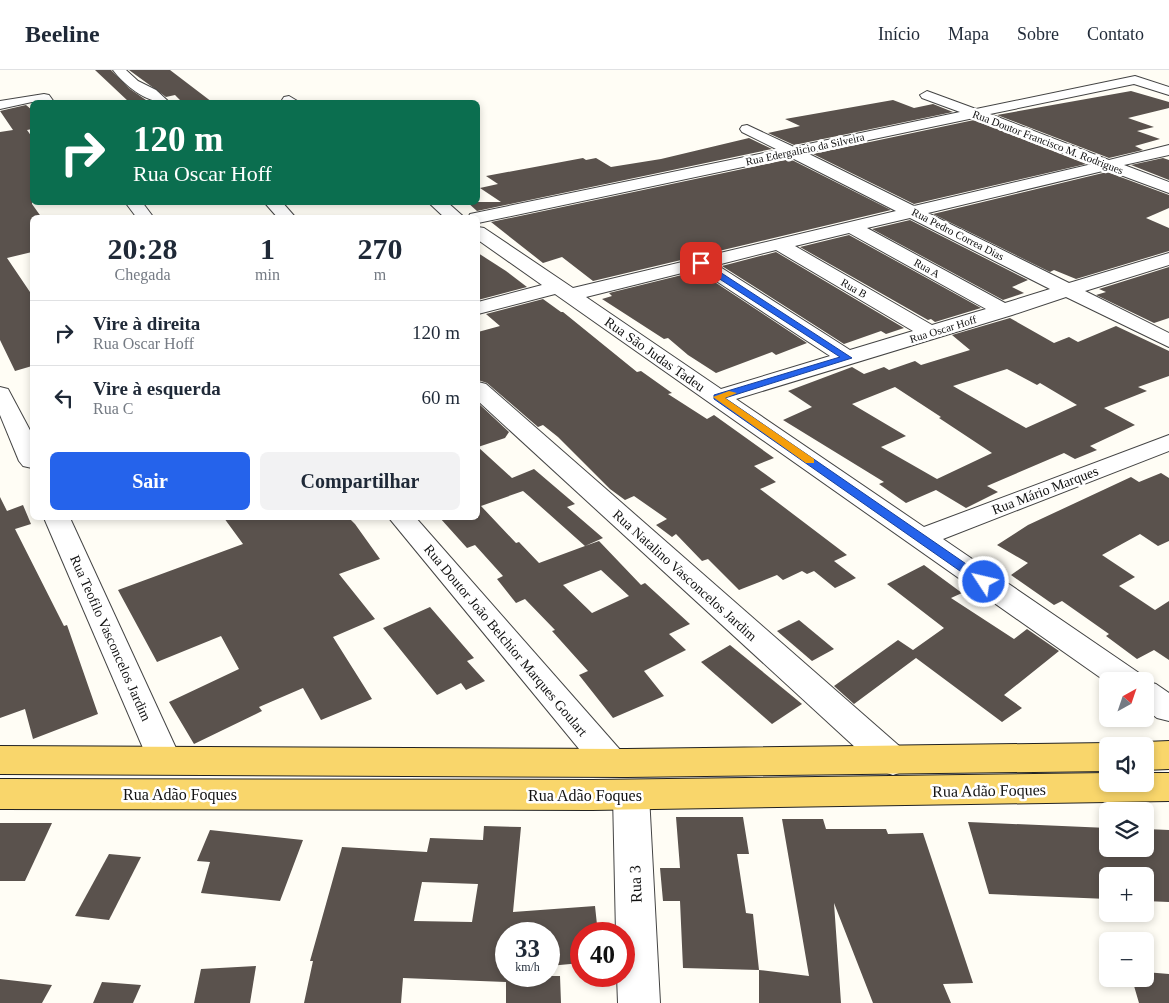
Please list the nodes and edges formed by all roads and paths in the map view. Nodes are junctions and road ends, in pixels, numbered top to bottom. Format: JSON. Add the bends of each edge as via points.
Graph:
{"nodes":[{"id":1,"x":119,"y":70,"type":"edge"},
{"id":2,"x":1169,"y":91,"type":"edge"},
{"id":3,"x":927,"y":95,"type":"dead end"},
{"id":4,"x":160,"y":100,"type":"edge"},
{"id":5,"x":30,"y":102,"type":"edge"},
{"id":6,"x":0,"y":105,"type":"edge"},
{"id":7,"x":975,"y":114,"type":"junction"},
{"id":8,"x":747,"y":129,"type":"dead end"},
{"id":9,"x":1169,"y":150,"type":"edge"},
{"id":10,"x":791,"y":152,"type":"junction"},
{"id":11,"x":1108,"y":165,"type":"junction"},
{"id":12,"x":1169,"y":188,"type":"edge"},
{"id":13,"x":135,"y":205,"type":"edge"},
{"id":14,"x":275,"y":205,"type":"edge"},
{"id":15,"x":440,"y":205,"type":"edge"},
{"id":16,"x":912,"y":210,"type":"junction"},
{"id":17,"x":144,"y":215,"type":"edge"},
{"id":18,"x":285,"y":215,"type":"edge"},
{"id":19,"x":453,"y":215,"type":"edge"},
{"id":20,"x":480,"y":217,"type":"edge"},
{"id":21,"x":850,"y":226,"type":"junction"},
{"id":22,"x":480,"y":233,"type":"edge"},
{"id":23,"x":778,"y":244,"type":"junction"},
{"id":24,"x":1169,"y":259,"type":"edge"},
{"id":25,"x":701,"y":263,"type":"junction"},
{"id":26,"x":1067,"y":290,"type":"junction"},
{"id":27,"x":564,"y":291,"type":"junction"},
{"id":28,"x":480,"y":308,"type":"edge"},
{"id":29,"x":1005,"y":311,"type":"junction"},
{"id":30,"x":930,"y":332,"type":"junction"},
{"id":31,"x":1169,"y":341,"type":"edge"},
{"id":32,"x":848,"y":358,"type":"junction"},
{"id":33,"x":480,"y":391,"type":"edge"},
{"id":34,"x":0,"y":394,"type":"edge"},
{"id":35,"x":718,"y":397,"type":"junction"},
{"id":36,"x":23,"y":417,"type":"edge"},
{"id":37,"x":1169,"y":442,"type":"edge"},
{"id":38,"x":30,"y":451,"type":"edge"},
{"id":39,"x":58,"y":520,"type":"edge"},
{"id":40,"x":404,"y":520,"type":"edge"},
{"id":41,"x":920,"y":538,"type":"junction"},
{"id":42,"x":1115,"y":672,"type":"edge"},
{"id":43,"x":1154,"y":699,"type":"edge"},
{"id":44,"x":1169,"y":709,"type":"edge"},
{"id":45,"x":1169,"y":755,"type":"edge"},
{"id":46,"x":1154,"y":756,"type":"edge"},
{"id":47,"x":1099,"y":757,"type":"edge"},
{"id":48,"x":164,"y":759,"type":"junction"},
{"id":49,"x":0,"y":760,"type":"edge"},
{"id":50,"x":894,"y":761,"type":"junction"},
{"id":51,"x":610,"y":762,"type":"junction"},
{"id":52,"x":1169,"y":788,"type":"edge"},
{"id":53,"x":0,"y":794,"type":"edge"},
{"id":54,"x":631,"y":795,"type":"junction"},
{"id":55,"x":639,"y":1003,"type":"edge"}],
"edges":[{"from":1,"to":4,"type":"street","via":[[133,84]]},
{"from":2,"to":7,"type":"street","name":"Rua Edergalicio da Silveira","via":[[1135,80]]},
{"from":3,"to":7,"type":"street","name":"Rua Doutor Francisco M. Rodrigues"},
{"from":5,"to":6,"type":"street"},
{"from":7,"to":10,"type":"street","name":"Rua Edergalicio da Silveira"},
{"from":7,"to":11,"type":"street","name":"Rua Doutor Francisco M. Rodrigues"},
{"from":8,"to":10,"type":"street","name":"Rua Pedro Correa Dias"},
{"from":9,"to":11,"type":"street"},
{"from":10,"to":16,"type":"street","name":"Rua Pedro Correa Dias"},
{"from":10,"to":20,"type":"street","name":"Rua Edergalicio da Silveira"},
{"from":11,"to":12,"type":"street","name":"Rua Doutor Francisco M. Rodrigues"},
{"from":11,"to":16,"type":"street"},
{"from":13,"to":17,"type":"street"},
{"from":14,"to":18,"type":"street"},
{"from":15,"to":19,"type":"street"},
{"from":16,"to":21,"type":"street"},
{"from":16,"to":26,"type":"street","name":"Rua Pedro Correa Dias"},
{"from":21,"to":23,"type":"street"},
{"from":21,"to":29,"type":"street","name":"Rua A"},
{"from":22,"to":27,"type":"street","name":"Rua São Judas Tadeu"},
{"from":23,"to":25,"type":"street"},
{"from":23,"to":30,"type":"street","name":"Rua B"},
{"from":24,"to":26,"type":"street","name":"Rua Oscar Hoff"},
{"from":25,"to":27,"type":"street"},
{"from":25,"to":32,"type":"street"},
{"from":26,"to":29,"type":"street","name":"Rua Oscar Hoff"},
{"from":26,"to":31,"type":"street","name":"Rua Pedro Correa Dias"},
{"from":27,"to":28,"type":"street"},
{"from":27,"to":35,"type":"street","name":"Rua São Judas Tadeu"},
{"from":29,"to":30,"type":"street","name":"Rua Oscar Hoff"},
{"from":30,"to":32,"type":"street","name":"Rua Oscar Hoff"},
{"from":32,"to":35,"type":"street","name":"Rua Oscar Hoff"},
{"from":33,"to":50,"type":"street","name":"Rua Natalino Vasconcelos Jardim"},
{"from":34,"to":36,"type":"street"},
{"from":35,"to":41,"type":"street","name":"Rua São Judas Tadeu"},
{"from":36,"to":38,"type":"street"},
{"from":37,"to":41,"type":"street","name":"Rua Mário Marques"},
{"from":39,"to":48,"type":"street","name":"Rua Teofilo Vasconcelos Jardim"},
{"from":40,"to":51,"type":"street","name":"Rua Doutor João Belchior Marques Goulart"},
{"from":41,"to":42,"type":"street","name":"Rua São Judas Tadeu"},
{"from":43,"to":44,"type":"street"},
{"from":45,"to":46,"type":"main road"},
{"from":47,"to":50,"type":"main road"},
{"from":48,"to":49,"type":"main road"},
{"from":48,"to":51,"type":"main road"},
{"from":50,"to":51,"type":"main road"},
{"from":52,"to":54,"type":"main road","name":"Rua Adão Foques"},
{"from":53,"to":54,"type":"main road","name":"Rua Adão Foques"},
{"from":54,"to":55,"type":"street","name":"Rua 3"}]}
